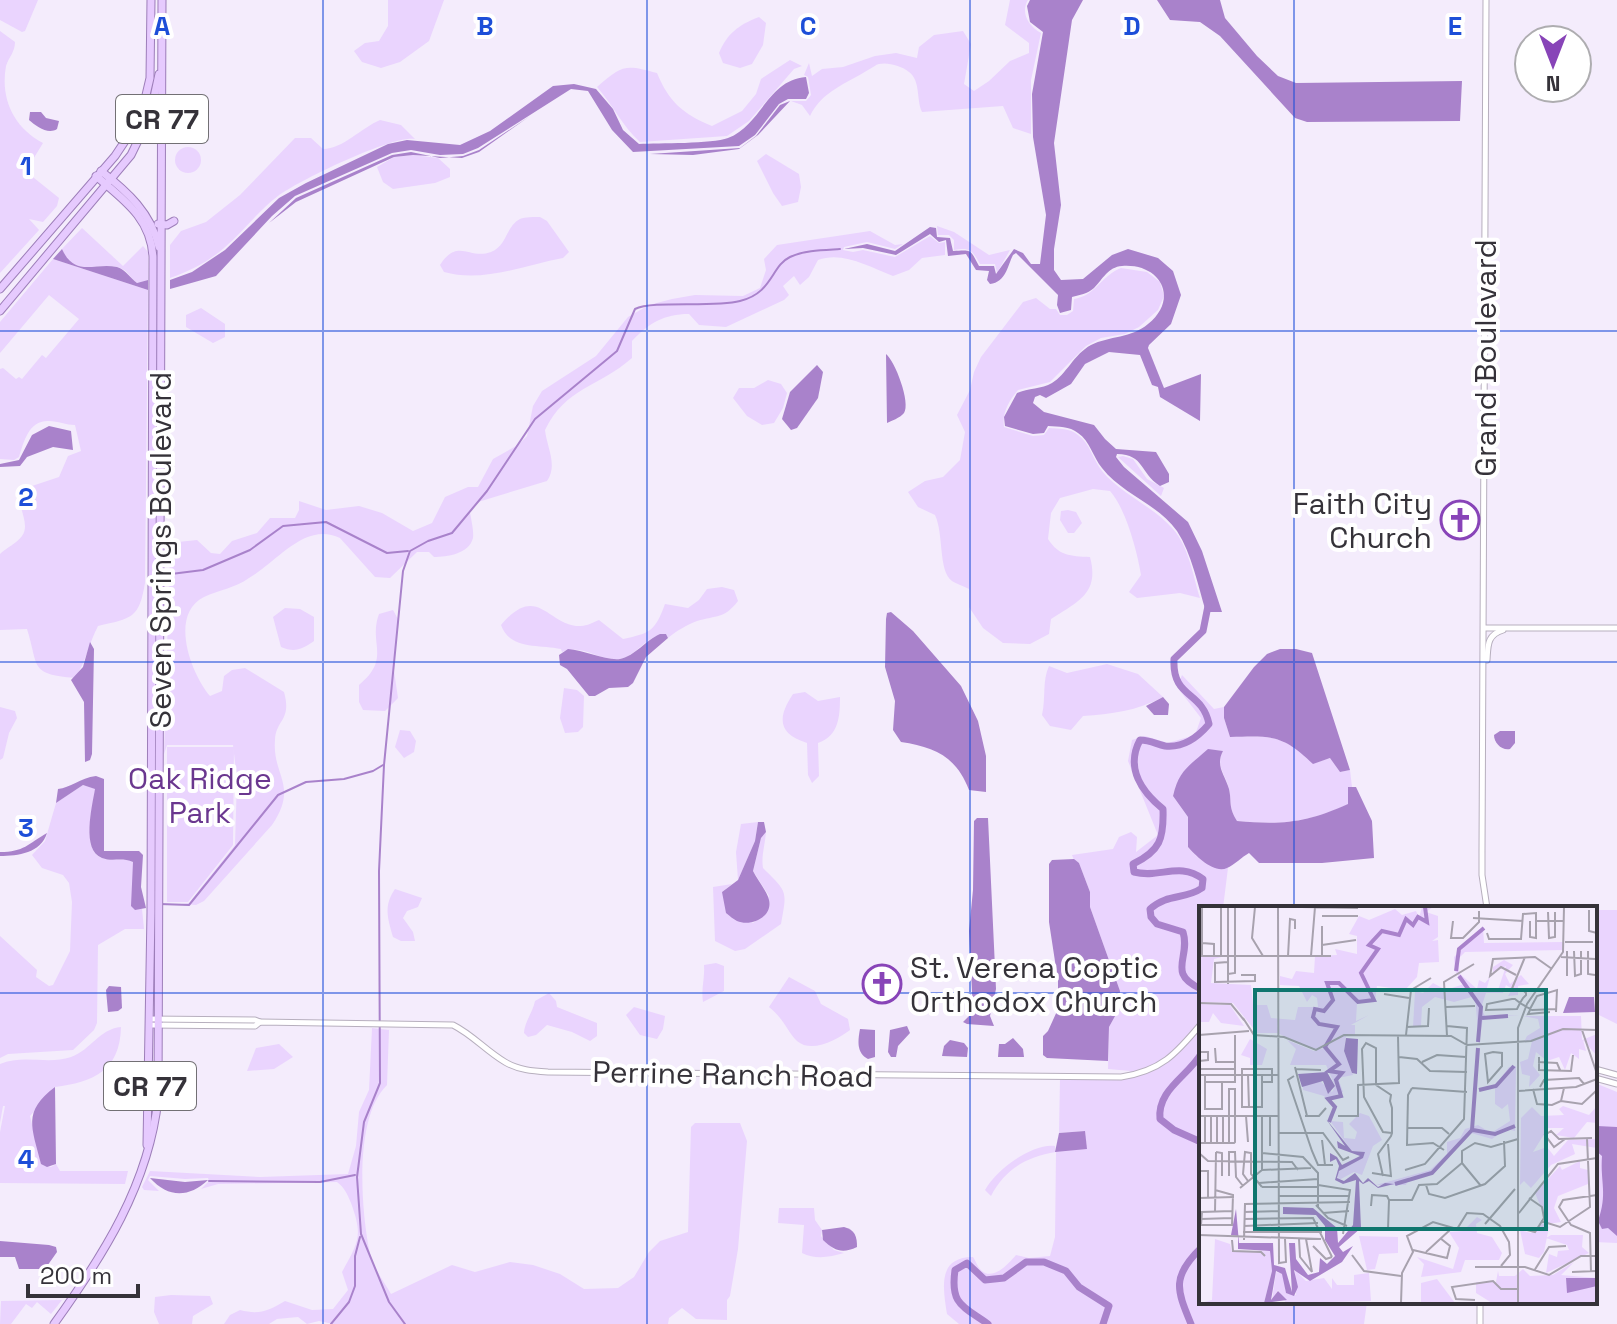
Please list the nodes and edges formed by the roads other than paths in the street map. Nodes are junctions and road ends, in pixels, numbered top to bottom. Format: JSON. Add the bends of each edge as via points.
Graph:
{"nodes":[{"id":1,"x":151,"y":0,"type":"edge"},
{"id":2,"x":162,"y":0,"type":"edge"},
{"id":3,"x":1486,"y":0,"type":"edge"},
{"id":4,"x":99,"y":174,"type":"junction"},
{"id":5,"x":110,"y":182,"type":"junction"},
{"id":6,"x":148,"y":217,"type":"junction"},
{"id":7,"x":162,"y":225,"type":"junction"},
{"id":8,"x":162,"y":239,"type":"junction"},
{"id":9,"x":161,"y":257,"type":"junction"},
{"id":10,"x":157,"y":272,"type":"junction"},
{"id":11,"x":0,"y":289,"type":"edge"},
{"id":12,"x":157,"y":300,"type":"junction"},
{"id":13,"x":0,"y":311,"type":"edge"},
{"id":14,"x":153,"y":452,"type":"junction"},
{"id":15,"x":160,"y":545,"type":"junction"},
{"id":16,"x":156,"y":562,"type":"junction"},
{"id":17,"x":1484,"y":628,"type":"junction"},
{"id":18,"x":1509,"y":628,"type":"junction"},
{"id":19,"x":1617,"y":628,"type":"edge"},
{"id":20,"x":156,"y":637,"type":"junction"},
{"id":21,"x":1483,"y":676,"type":"junction"},
{"id":22,"x":155,"y":892,"type":"junction"},
{"id":23,"x":1487,"y":906,"type":"edge"},
{"id":24,"x":151,"y":912,"type":"junction"},
{"id":25,"x":159,"y":928,"type":"junction"},
{"id":26,"x":154,"y":1022,"type":"junction"},
{"id":27,"x":1199,"y":1026,"type":"edge"},
{"id":28,"x":1597,"y":1070,"type":"edge"},
{"id":29,"x":1617,"y":1075,"type":"edge"},
{"id":30,"x":1597,"y":1079,"type":"edge"},
{"id":31,"x":1617,"y":1084,"type":"edge"},
{"id":32,"x":147,"y":1147,"type":"junction"},
{"id":33,"x":54,"y":1324,"type":"edge"}],
"edges":[{"from":1,"to":4,"type":"main road","number":"CR 77","via":[[151,64],[142,112]]},
{"from":2,"to":5,"type":"main road","via":[[154,102],[141,137]]},
{"from":2,"to":7,"type":"main road","name":"Seven Springs Boulevard","number":"CR 77"},
{"from":3,"to":17,"type":"street","name":"Grand Boulevard"},
{"from":4,"to":5,"type":"main road"},
{"from":4,"to":11,"type":"main road"},
{"from":5,"to":6,"type":"main road"},
{"from":5,"to":10,"type":"main road","name":"Seven Springs Boulevard","number":"CR 77","via":[[143,220]]},
{"from":5,"to":13,"type":"main road"},
{"from":6,"to":7,"type":"main road"},
{"from":6,"to":9,"type":"main road"},
{"from":7,"to":8,"type":"main road","name":"Seven Springs Boulevard","number":"CR 77"},
{"from":7,"to":8,"type":"main road","via":[[174,221]]},
{"from":8,"to":9,"type":"main road","name":"Seven Springs Boulevard","number":"CR 77"},
{"from":9,"to":10,"type":"main road","name":"Seven Springs Boulevard","number":"CR 77"},
{"from":10,"to":12,"type":"main road","name":"Seven Springs Boulevard","number":"CR 77"},
{"from":12,"to":14,"type":"main road","name":"Seven Springs Boulevard","number":"CR 77"},
{"from":12,"to":15,"type":"main road","name":"Seven Springs Boulevard","number":"CR 77"},
{"from":14,"to":15,"type":"main road"},
{"from":14,"to":16,"type":"main road","name":"Seven Springs Boulevard","number":"CR 77"},
{"from":15,"to":16,"type":"main road","name":"Seven Springs Boulevard","number":"CR 77"},
{"from":16,"to":20,"type":"main road","name":"Seven Springs Boulevard","number":"CR 77"},
{"from":16,"to":20,"type":"main road","name":"Seven Springs Boulevard","number":"CR 77"},
{"from":17,"to":18,"type":"street"},
{"from":17,"to":21,"type":"street","name":"Grand Boulevard"},
{"from":18,"to":19,"type":"street"},
{"from":18,"to":21,"type":"street","via":[[1489,639]]},
{"from":20,"to":22,"type":"main road","name":"Seven Springs Boulevard","number":"CR 77"},
{"from":20,"to":22,"type":"main road","name":"Seven Springs Boulevard","number":"CR 77","via":[[160,666]]},
{"from":21,"to":23,"type":"street","name":"Grand Boulevard","via":[[1482,875]]},
{"from":22,"to":24,"type":"main road","name":"Seven Springs Boulevard","number":"CR 77"},
{"from":22,"to":25,"type":"main road","name":"Seven Springs Boulevard","number":"CR 77"},
{"from":24,"to":25,"type":"main road"},
{"from":24,"to":26,"type":"main road","name":"Seven Springs Boulevard","number":"CR 77"},
{"from":25,"to":26,"type":"main road","name":"Seven Springs Boulevard","number":"CR 77"},
{"from":26,"to":27,"type":"street","name":"Perrine Ranch Road","via":[[453,1025],[505,1063],[525,1070],[1106,1077],[1139,1074],[1168,1061]]},
{"from":26,"to":32,"type":"main road","name":"Seven Springs Boulevard","number":"CR 77"},
{"from":26,"to":32,"type":"main road","name":"Seven Springs Boulevard","number":"CR 77","via":[[159,1072],[153,1136]]},
{"from":28,"to":29,"type":"street"},
{"from":30,"to":31,"type":"street"},
{"from":32,"to":33,"type":"main road","name":"Seven Springs Boulevard","number":"CR 77","via":[[119,1224]]}]}
